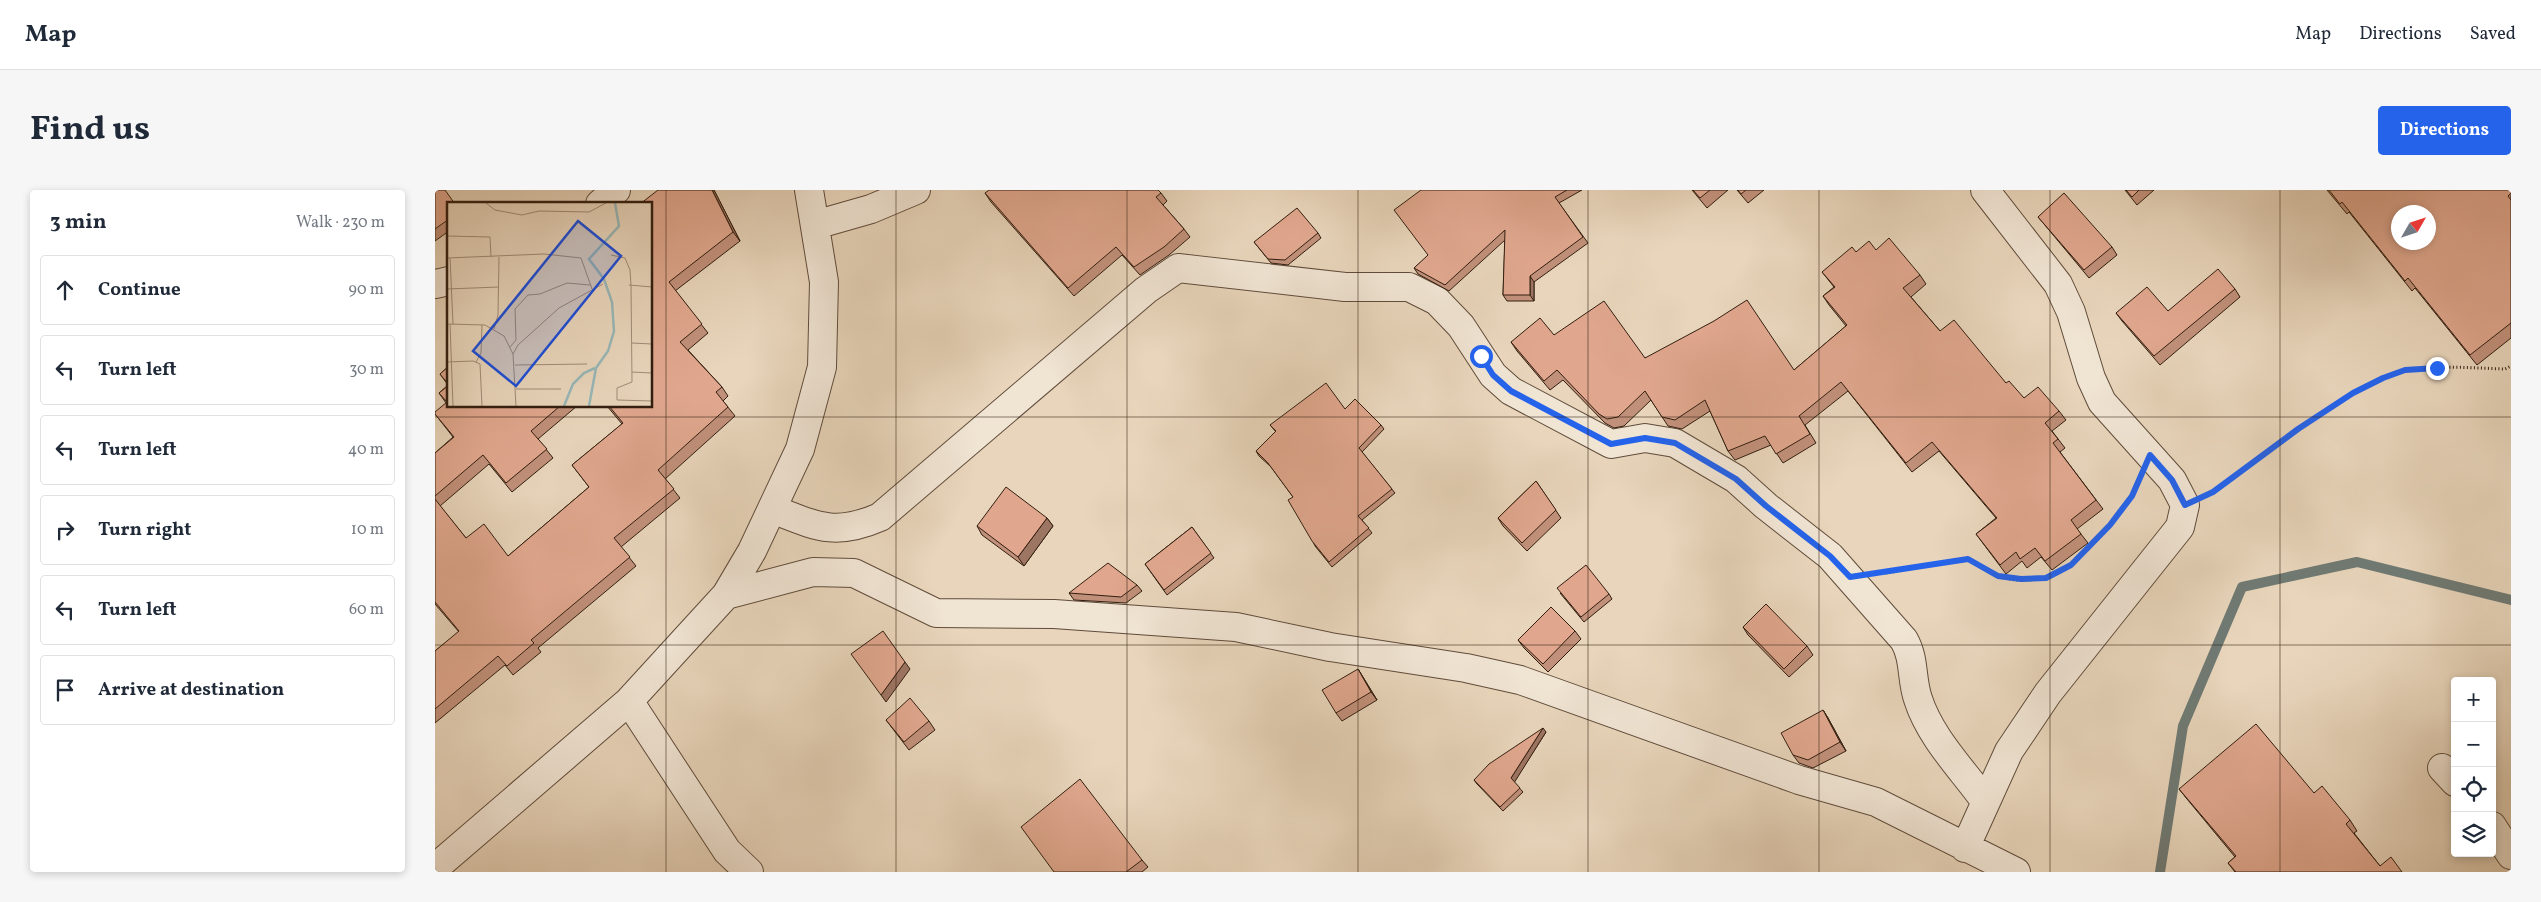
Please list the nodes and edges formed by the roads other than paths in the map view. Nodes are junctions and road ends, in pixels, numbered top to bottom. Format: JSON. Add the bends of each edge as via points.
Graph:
{"nodes":[{"id":1,"x":616,"y":190,"type":"edge"},
{"id":2,"x":809,"y":190,"type":"edge"},
{"id":3,"x":916,"y":190,"type":"edge"},
{"id":4,"x":1985,"y":190,"type":"edge"},
{"id":5,"x":602,"y":202,"type":"edge"},
{"id":6,"x":815,"y":225,"type":"junction"},
{"id":7,"x":772,"y":509,"type":"junction"},
{"id":8,"x":726,"y":595,"type":"junction"},
{"id":9,"x":629,"y":701,"type":"junction"},
{"id":10,"x":1985,"y":801,"type":"junction"},
{"id":11,"x":2496,"y":832,"type":"edge"},
{"id":12,"x":1965,"y":848,"type":"junction"},
{"id":13,"x":2511,"y":855,"type":"edge"},
{"id":14,"x":435,"y":868,"type":"edge"},
{"id":15,"x":749,"y":872,"type":"edge"},
{"id":16,"x":2016,"y":872,"type":"edge"}],
"edges":[{"from":1,"to":5,"type":"street"},
{"from":2,"to":6,"type":"street"},
{"from":3,"to":6,"type":"street","via":[[871,209]]},
{"from":4,"to":10,"type":"street","via":[[2058,284],[2071,312],[2091,378],[2103,402],[2172,480],[2185,505],[2180,527],[2048,693],[2009,751]]},
{"from":6,"to":7,"type":"street","via":[[824,282],[822,367],[800,449]]},
{"from":7,"to":8,"type":"street"},
{"from":7,"to":10,"type":"street","via":[[820,527],[839,529],[880,517],[1146,290],[1178,268],[1345,287],[1409,286],[1437,302],[1461,326],[1493,375],[1511,391],[1611,444],[1645,438],[1675,443],[1736,479],[1830,556],[1904,640],[1910,650],[1917,698],[1928,724]]},
{"from":8,"to":9,"type":"street"},
{"from":8,"to":12,"type":"street","via":[[813,572],[854,573],[936,613],[1054,614],[1236,627],[1331,647],[1466,668],[1520,680],[1831,791],[1876,802]]},
{"from":9,"to":14,"type":"street"},
{"from":9,"to":15,"type":"street","via":[[727,851]]},
{"from":10,"to":12,"type":"street"},
{"from":11,"to":13,"type":"street"},
{"from":12,"to":16,"type":"street"}]}
